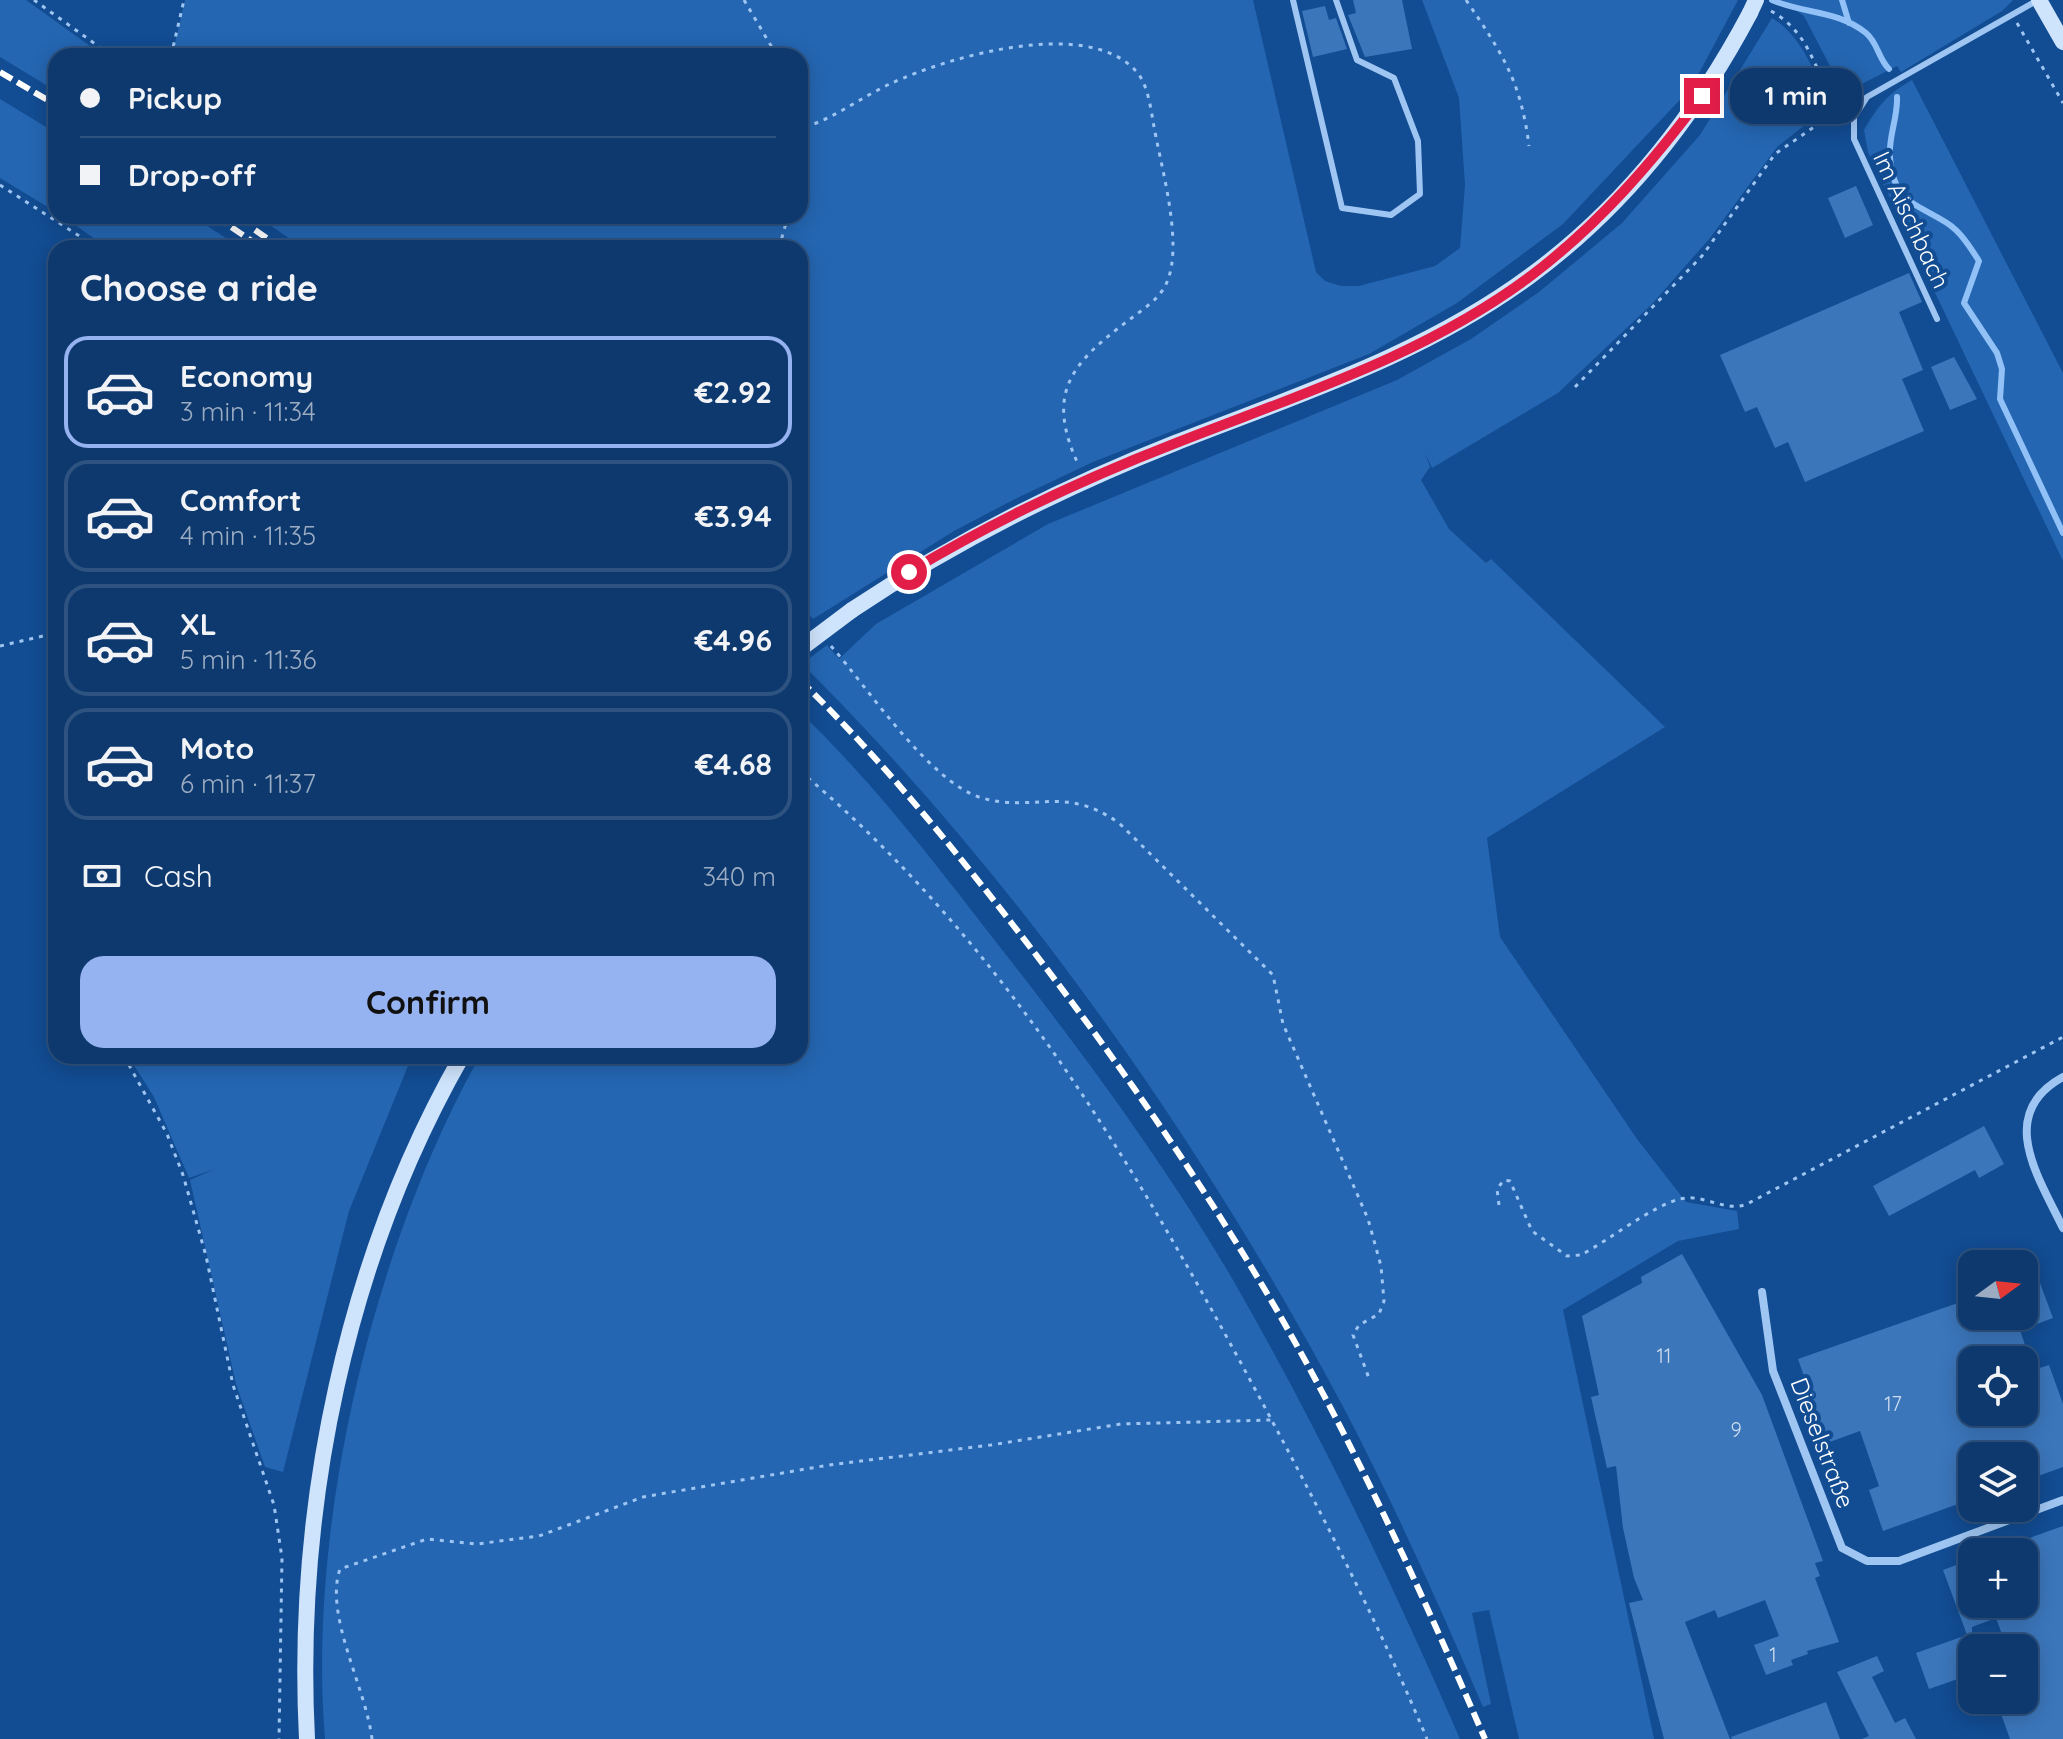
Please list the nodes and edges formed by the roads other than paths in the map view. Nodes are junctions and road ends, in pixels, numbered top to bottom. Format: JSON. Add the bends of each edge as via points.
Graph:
{"nodes":[{"id":1,"x":1293,"y":0,"type":"edge"},
{"id":2,"x":1336,"y":0,"type":"edge"},
{"id":3,"x":2039,"y":0,"type":"edge"},
{"id":4,"x":1756,"y":6,"type":"edge"},
{"id":5,"x":2063,"y":42,"type":"edge"},
{"id":6,"x":1937,"y":319,"type":"dead end"},
{"id":7,"x":808,"y":643,"type":"edge"},
{"id":8,"x":458,"y":1064,"type":"edge"},
{"id":9,"x":2063,"y":1077,"type":"edge"},
{"id":10,"x":2063,"y":1228,"type":"edge"},
{"id":11,"x":1762,"y":1292,"type":"dead end"},
{"id":12,"x":2063,"y":1500,"type":"edge"},
{"id":13,"x":307,"y":1739,"type":"edge"}],
"edges":[{"from":1,"to":2,"type":"lane","via":[[1342,208],[1391,215],[1420,194],[1418,141],[1394,78],[1357,60]]},
{"from":3,"to":5,"type":"main road"},
{"from":3,"to":6,"type":"lane","name":"Im Aischbach","via":[[1867,97],[1854,117],[1854,139]]},
{"from":4,"to":7,"type":"main road","bridge":true,"via":[[1664,148],[1576,239],[1530,276],[1470,316],[1368,368],[1085,480],[959,542]]},
{"from":8,"to":13,"type":"main road","via":[[388,1217],[333,1406],[309,1573]]},
{"from":9,"to":10,"type":"street","via":[[2035,1101],[2026,1140]]},
{"from":11,"to":12,"type":"street","name":"Dieselstraße","via":[[1773,1371],[1842,1548],[1867,1561],[1899,1561]]}]}
